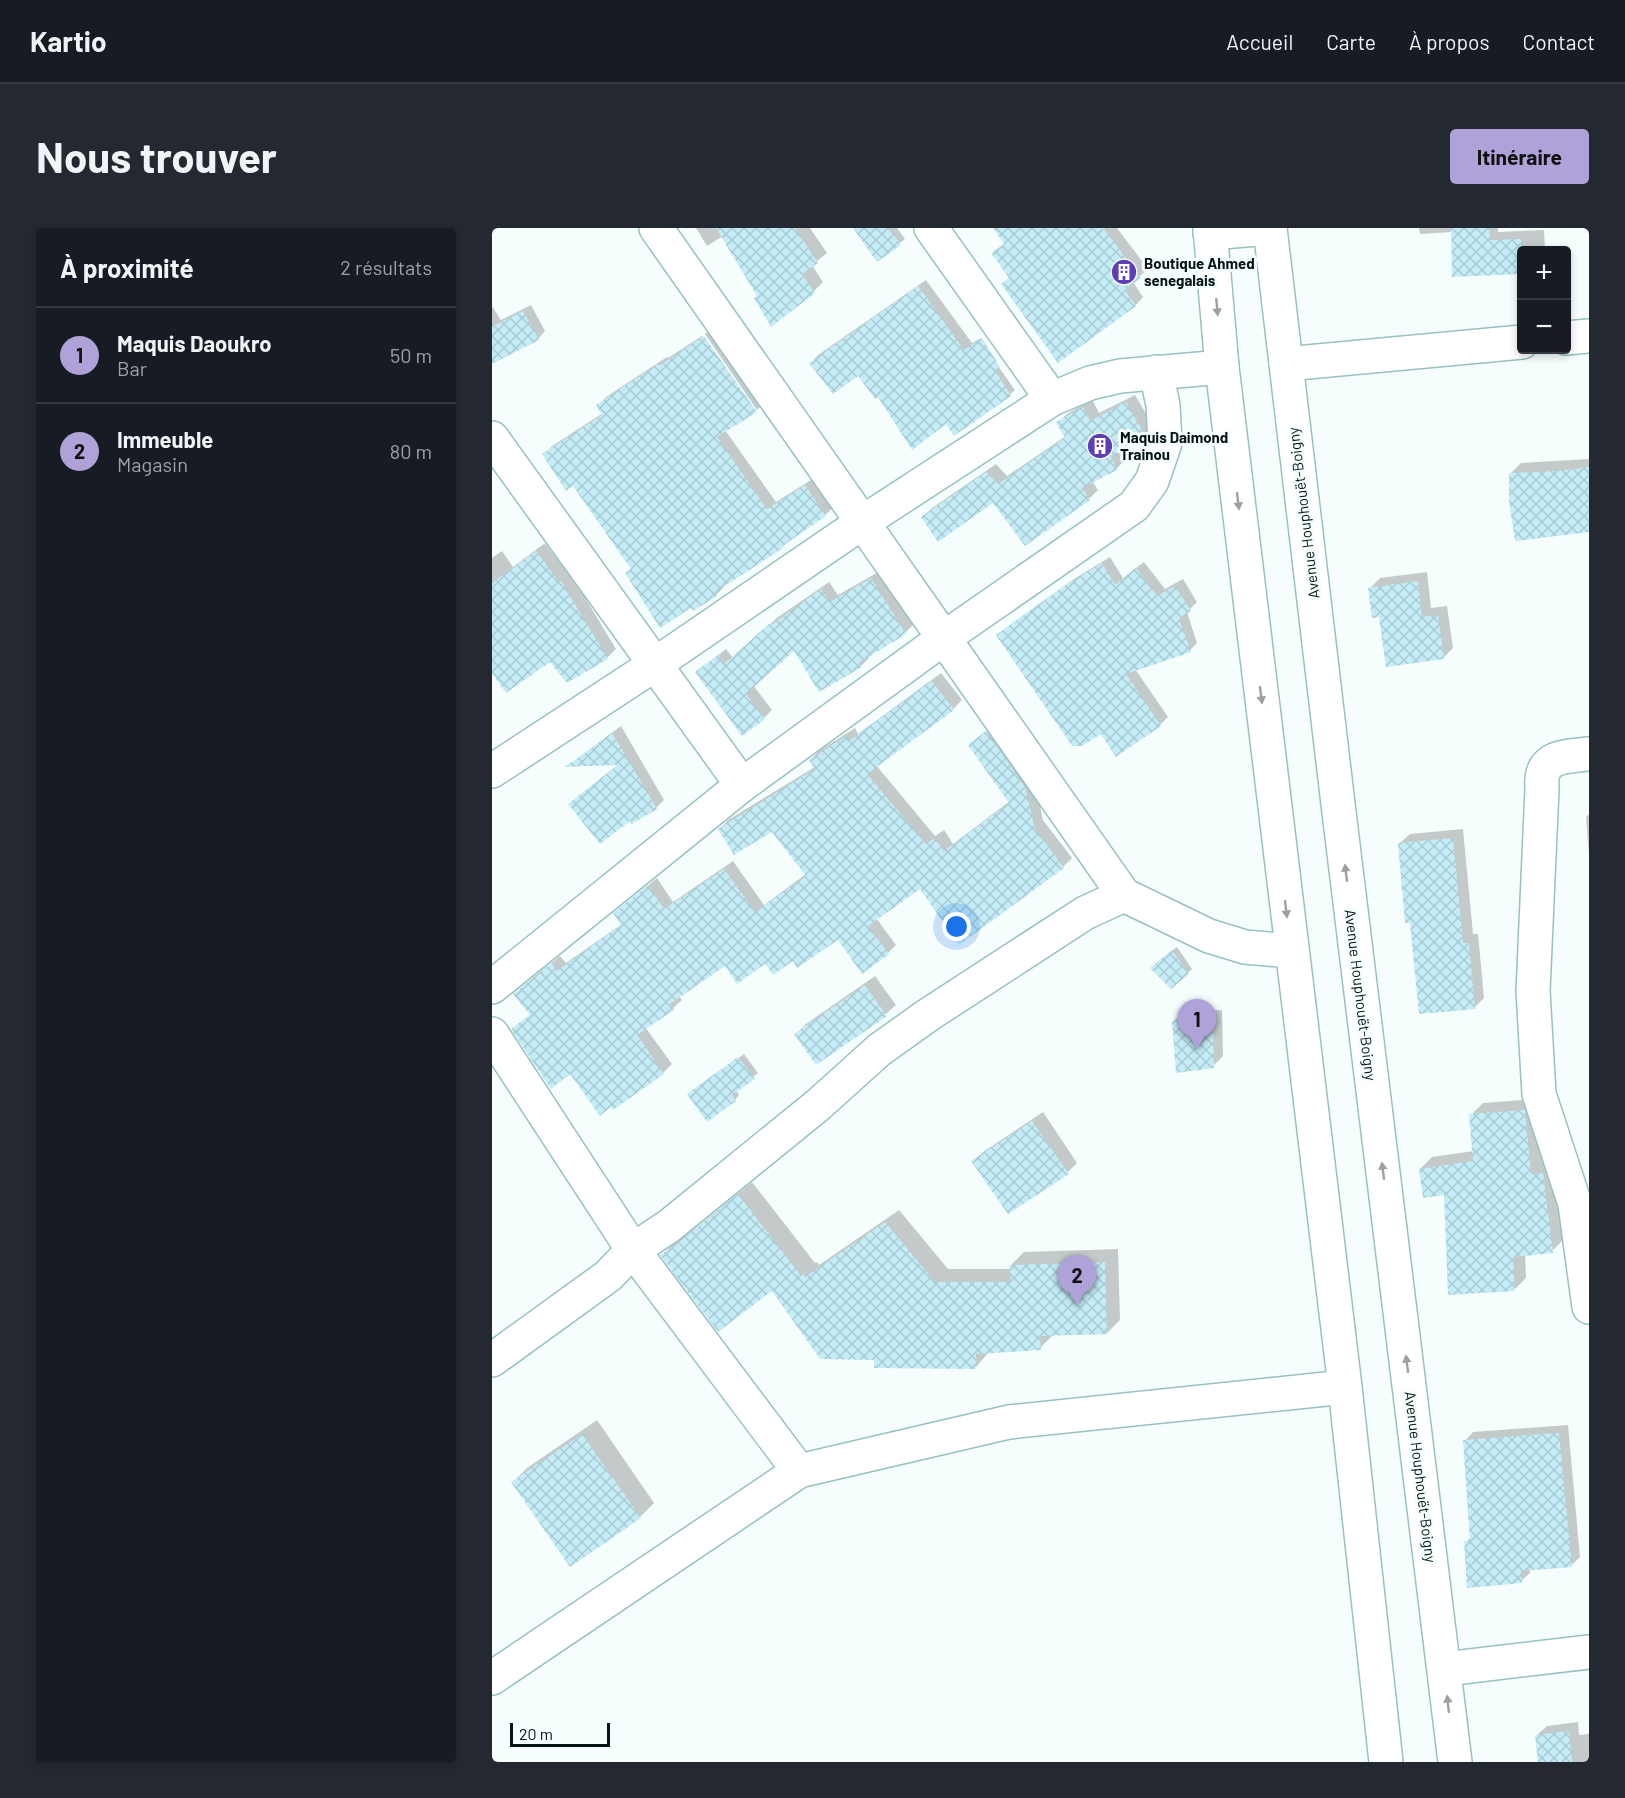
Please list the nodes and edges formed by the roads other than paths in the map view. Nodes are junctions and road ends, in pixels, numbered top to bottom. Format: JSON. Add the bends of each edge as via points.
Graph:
{"nodes":[{"id":1,"x":656,"y":228,"type":"edge"},
{"id":2,"x":931,"y":228,"type":"edge"},
{"id":3,"x":1269,"y":228,"type":"edge"},
{"id":4,"x":1210,"y":230,"type":"edge"},
{"id":5,"x":1589,"y":336,"type":"edge"},
{"id":6,"x":1571,"y":338,"type":"edge"},
{"id":7,"x":1517,"y":342,"type":"edge"},
{"id":8,"x":1286,"y":364,"type":"junction"},
{"id":9,"x":1222,"y":367,"type":"junction"},
{"id":10,"x":1156,"y":372,"type":"junction"},
{"id":11,"x":1052,"y":399,"type":"junction"},
{"id":12,"x":492,"y":438,"type":"edge"},
{"id":13,"x":863,"y":522,"type":"junction"},
{"id":14,"x":944,"y":638,"type":"junction"},
{"id":15,"x":654,"y":665,"type":"junction"},
{"id":16,"x":1589,"y":754,"type":"edge"},
{"id":17,"x":492,"y":771,"type":"edge"},
{"id":18,"x":742,"y":785,"type":"junction"},
{"id":19,"x":1124,"y":895,"type":"junction"},
{"id":20,"x":1291,"y":951,"type":"junction"},
{"id":21,"x":492,"y":987,"type":"edge"},
{"id":22,"x":492,"y":1034,"type":"edge"},
{"id":23,"x":633,"y":1250,"type":"junction"},
{"id":24,"x":1589,"y":1307,"type":"edge"},
{"id":25,"x":492,"y":1360,"type":"edge"},
{"id":26,"x":1345,"y":1387,"type":"junction"},
{"id":27,"x":799,"y":1471,"type":"junction"},
{"id":28,"x":1589,"y":1652,"type":"edge"},
{"id":29,"x":1444,"y":1669,"type":"junction"},
{"id":30,"x":492,"y":1678,"type":"edge"},
{"id":31,"x":1386,"y":1762,"type":"edge"},
{"id":32,"x":1455,"y":1762,"type":"edge"}],
"edges":[{"from":1,"to":13,"type":"main road"},
{"from":2,"to":11,"type":"main road"},
{"from":3,"to":4,"type":"main road"},
{"from":3,"to":8,"type":"main road","name":"Avenue Houphouët-Boigny"},
{"from":4,"to":9,"type":"main road","one_way":true},
{"from":5,"to":6,"type":"main road"},
{"from":7,"to":8,"type":"main road"},
{"from":29,"to":8,"type":"main road","name":"Avenue Houphouët-Boigny","one_way":true},
{"from":9,"to":10,"type":"main road"},
{"from":9,"to":20,"type":"main road","one_way":true},
{"from":10,"to":11,"type":"main road","via":[[1090,383]]},
{"from":10,"to":14,"type":"main road","via":[[1164,405],[1165,443],[1152,481],[1134,506]]},
{"from":11,"to":13,"type":"main road"},
{"from":12,"to":15,"type":"main road"},
{"from":13,"to":14,"type":"main road"},
{"from":13,"to":15,"type":"main road"},
{"from":14,"to":18,"type":"main road"},
{"from":14,"to":19,"type":"main road"},
{"from":15,"to":17,"type":"main road"},
{"from":15,"to":18,"type":"main road"},
{"from":16,"to":24,"type":"main road","via":[[1555,759],[1540,775],[1533,991],[1539,1094],[1575,1204]]},
{"from":18,"to":21,"type":"main road"},
{"from":19,"to":20,"type":"main road","via":[[1209,936],[1245,946]]},
{"from":19,"to":23,"type":"main road","via":[[1085,913],[928,1014],[879,1050],[669,1226]]},
{"from":20,"to":26,"type":"main road"},
{"from":22,"to":23,"type":"main road"},
{"from":23,"to":25,"type":"main road","via":[[608,1276]]},
{"from":23,"to":27,"type":"main road"},
{"from":26,"to":27,"type":"main road","via":[[1009,1422]]},
{"from":26,"to":31,"type":"main road"},
{"from":27,"to":30,"type":"main road"},
{"from":28,"to":29,"type":"main road"},
{"from":32,"to":29,"type":"main road","name":"Avenue Houphouët-Boigny","one_way":true}]}
